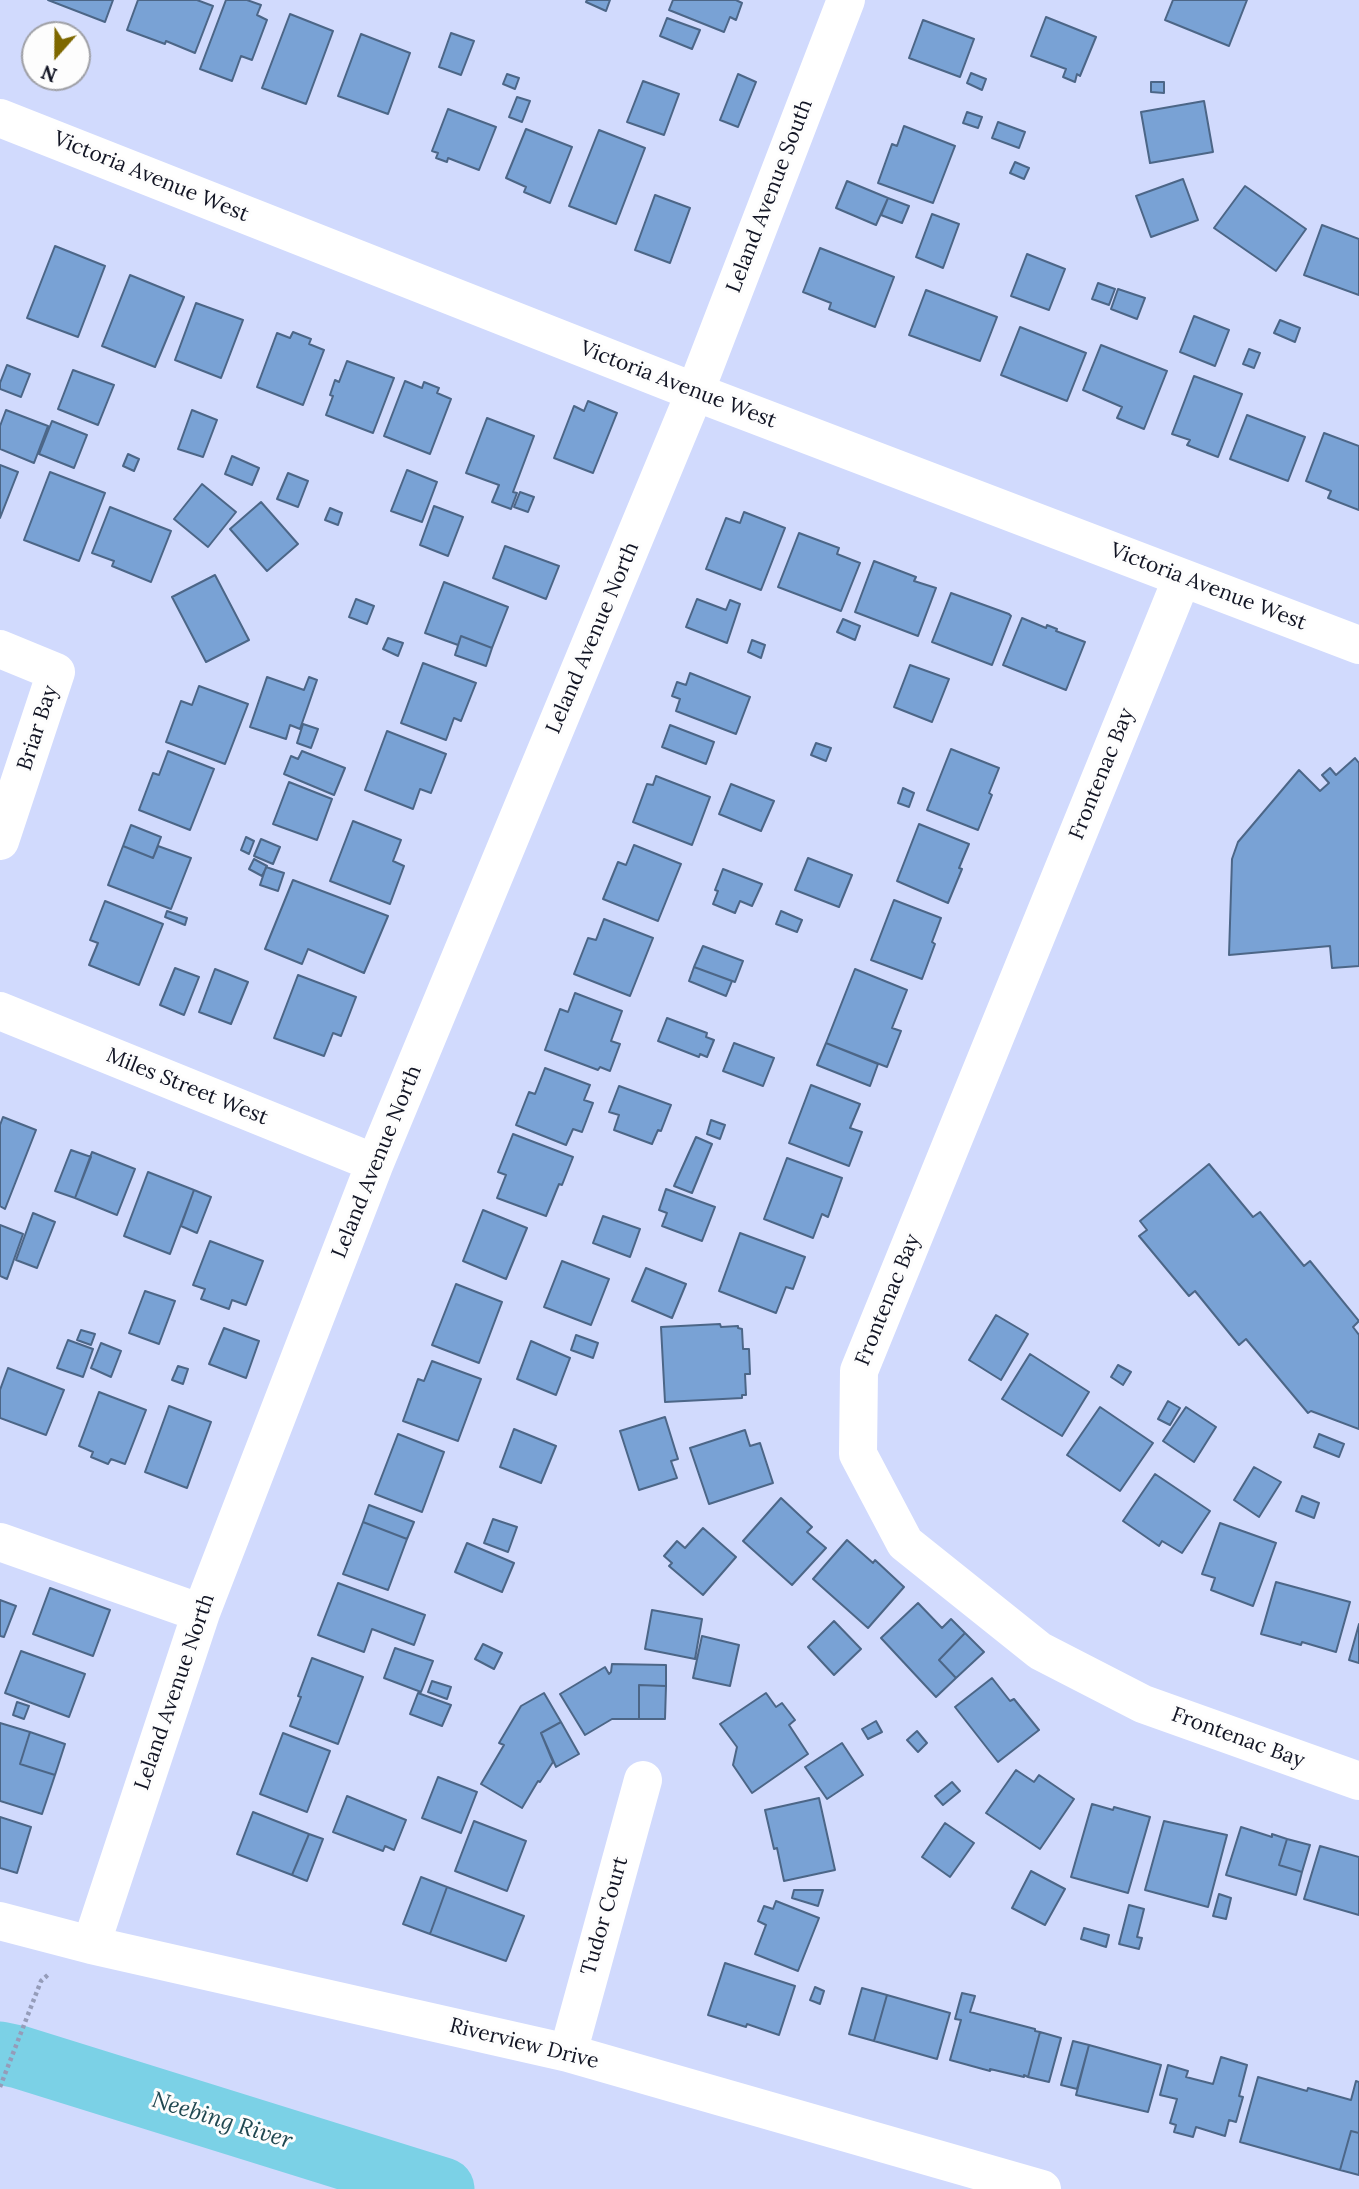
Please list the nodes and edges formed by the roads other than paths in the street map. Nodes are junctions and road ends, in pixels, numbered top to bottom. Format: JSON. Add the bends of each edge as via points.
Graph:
{"nodes":[{"id":1,"x":845,"y":0,"type":"edge"},
{"id":2,"x":0,"y":118,"type":"edge"},
{"id":3,"x":695,"y":392,"type":"junction"},
{"id":4,"x":1182,"y":578,"type":"junction"},
{"id":5,"x":1359,"y":645,"type":"edge"},
{"id":6,"x":0,"y":649,"type":"edge"},
{"id":7,"x":0,"y":841,"type":"edge"},
{"id":8,"x":0,"y":1012,"type":"edge"},
{"id":9,"x":375,"y":1163,"type":"junction"},
{"id":10,"x":0,"y":1542,"type":"edge"},
{"id":11,"x":201,"y":1613,"type":"junction"},
{"id":12,"x":643,"y":1780,"type":"dead end"},
{"id":13,"x":1359,"y":1781,"type":"edge"},
{"id":14,"x":0,"y":1921,"type":"edge"},
{"id":15,"x":91,"y":1945,"type":"junction"},
{"id":16,"x":568,"y":2053,"type":"junction"},
{"id":17,"x":1042,"y":2189,"type":"edge"}],
"edges":[{"from":1,"to":3,"type":"street","name":"Leland Avenue South"},
{"from":2,"to":3,"type":"street","name":"Victoria Avenue West"},
{"from":3,"to":4,"type":"street","name":"Victoria Avenue West"},
{"from":3,"to":9,"type":"street","name":"Leland Avenue North"},
{"from":4,"to":5,"type":"street","name":"Victoria Avenue West"},
{"from":4,"to":13,"type":"street","name":"Frontenac Bay","via":[[859,1371],[858,1454],[905,1543],[1040,1651],[1143,1704]]},
{"from":6,"to":7,"type":"street","name":"Briar Bay","via":[[56,672]]},
{"from":8,"to":9,"type":"street","name":"Miles Street West"},
{"from":9,"to":11,"type":"street","name":"Leland Avenue North"},
{"from":10,"to":11,"type":"street"},
{"from":11,"to":15,"type":"street","name":"Leland Avenue North"},
{"from":12,"to":16,"type":"street","name":"Tudor Court"},
{"from":14,"to":15,"type":"street","name":"Riverview Drive"},
{"from":15,"to":16,"type":"street","name":"Riverview Drive"},
{"from":16,"to":17,"type":"street","name":"Riverview Drive"}]}
